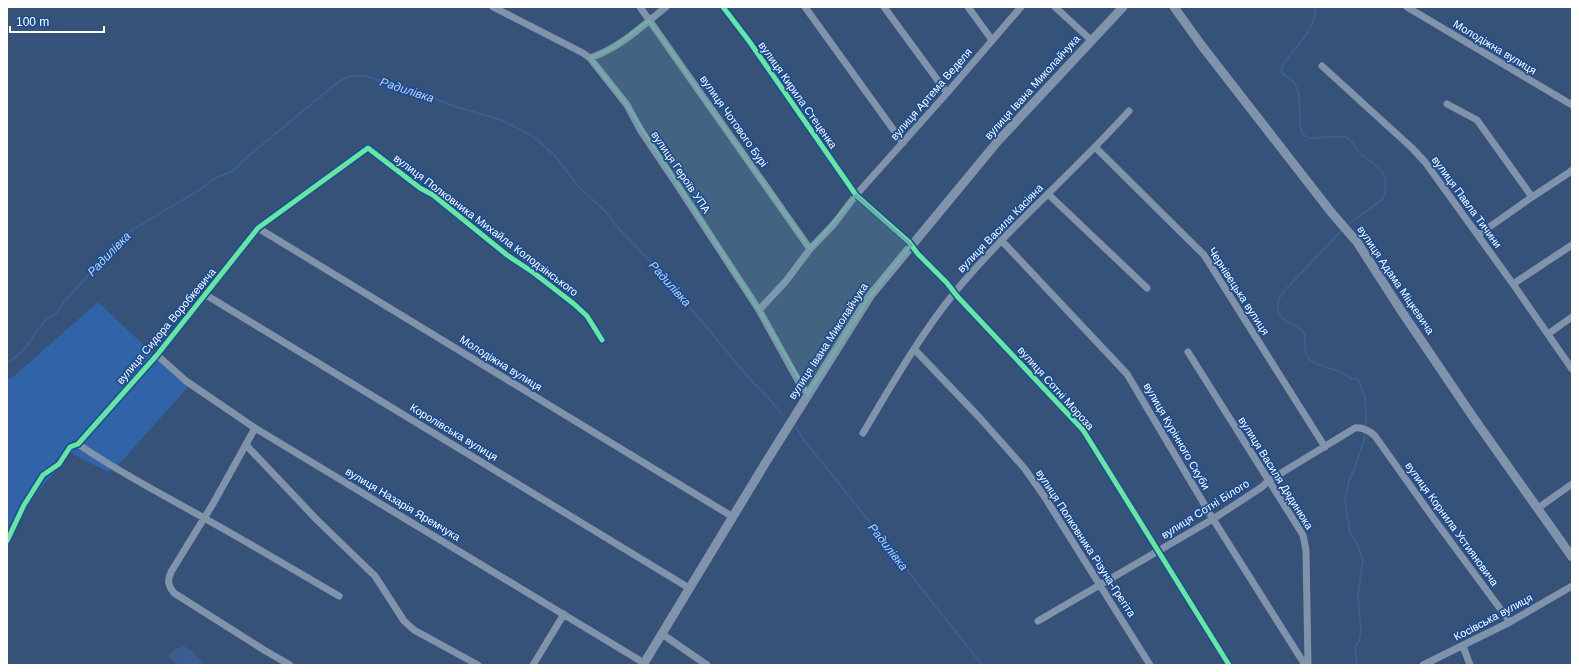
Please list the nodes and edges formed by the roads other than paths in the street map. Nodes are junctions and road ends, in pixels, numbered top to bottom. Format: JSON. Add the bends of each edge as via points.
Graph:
{"nodes":[{"id":1,"x":493,"y":7,"type":"edge"},
{"id":2,"x":640,"y":7,"type":"edge"},
{"id":3,"x":666,"y":7,"type":"edge"},
{"id":4,"x":723,"y":7,"type":"edge"},
{"id":5,"x":805,"y":7,"type":"edge"},
{"id":6,"x":884,"y":7,"type":"edge"},
{"id":7,"x":968,"y":7,"type":"edge"},
{"id":8,"x":1021,"y":7,"type":"edge"},
{"id":9,"x":1055,"y":7,"type":"edge"},
{"id":10,"x":1123,"y":7,"type":"edge"},
{"id":11,"x":1174,"y":7,"type":"edge"},
{"id":12,"x":1409,"y":8,"type":"edge"},
{"id":13,"x":650,"y":20,"type":"junction"},
{"id":14,"x":992,"y":40,"type":"junction"},
{"id":15,"x":1091,"y":40,"type":"junction"},
{"id":16,"x":590,"y":58,"type":"junction"},
{"id":17,"x":1322,"y":66,"type":"dead end"},
{"id":18,"x":947,"y":93,"type":"junction"},
{"id":19,"x":1448,"y":104,"type":"dead end"},
{"id":20,"x":1572,"y":105,"type":"edge"},
{"id":21,"x":1129,"y":111,"type":"dead end"},
{"id":22,"x":903,"y":143,"type":"junction"},
{"id":23,"x":368,"y":148,"type":"joint"},
{"id":24,"x":1096,"y":148,"type":"junction"},
{"id":25,"x":1571,"y":172,"type":"edge"},
{"id":26,"x":1048,"y":194,"type":"junction"},
{"id":27,"x":856,"y":195,"type":"junction"},
{"id":28,"x":1532,"y":197,"type":"junction"},
{"id":29,"x":258,"y":228,"type":"junction"},
{"id":30,"x":1478,"y":235,"type":"junction"},
{"id":31,"x":1001,"y":240,"type":"junction"},
{"id":32,"x":911,"y":245,"type":"junction"},
{"id":33,"x":1572,"y":245,"type":"edge"},
{"id":34,"x":810,"y":249,"type":"junction"},
{"id":35,"x":1513,"y":284,"type":"junction"},
{"id":36,"x":1147,"y":288,"type":"dead end"},
{"id":37,"x":954,"y":293,"type":"junction"},
{"id":38,"x":206,"y":295,"type":"junction"},
{"id":39,"x":759,"y":310,"type":"junction"},
{"id":40,"x":1572,"y":317,"type":"edge"},
{"id":41,"x":1548,"y":334,"type":"junction"},
{"id":42,"x":602,"y":340,"type":"dead end"},
{"id":43,"x":915,"y":350,"type":"junction"},
{"id":44,"x":1188,"y":352,"type":"dead end"},
{"id":45,"x":157,"y":355,"type":"junction"},
{"id":46,"x":1572,"y":369,"type":"edge"},
{"id":47,"x":808,"y":394,"type":"junction"},
{"id":48,"x":255,"y":428,"type":"junction"},
{"id":49,"x":1364,"y":429,"type":"joint"},
{"id":50,"x":863,"y":433,"type":"dead end"},
{"id":51,"x":78,"y":444,"type":"junction"},
{"id":52,"x":246,"y":445,"type":"junction"},
{"id":53,"x":1325,"y":447,"type":"junction"},
{"id":54,"x":1268,"y":481,"type":"junction"},
{"id":55,"x":1572,"y":484,"type":"edge"},
{"id":56,"x":1538,"y":508,"type":"junction"},
{"id":57,"x":733,"y":517,"type":"junction"},
{"id":58,"x":204,"y":518,"type":"junction"},
{"id":59,"x":1213,"y":519,"type":"junction"},
{"id":60,"x":7,"y":541,"type":"edge"},
{"id":61,"x":1158,"y":551,"type":"junction"},
{"id":62,"x":1572,"y":557,"type":"edge"},
{"id":63,"x":1101,"y":585,"type":"junction"},
{"id":64,"x":1572,"y":586,"type":"edge"},
{"id":65,"x":689,"y":588,"type":"junction"},
{"id":66,"x":339,"y":596,"type":"dead end"},
{"id":67,"x":564,"y":614,"type":"junction"},
{"id":68,"x":1038,"y":620,"type":"dead end"},
{"id":69,"x":1510,"y":622,"type":"junction"},
{"id":70,"x":662,"y":634,"type":"junction"},
{"id":71,"x":1463,"y":646,"type":"junction"},
{"id":72,"x":644,"y":664,"type":"edge"},
{"id":73,"x":290,"y":665,"type":"edge"},
{"id":74,"x":478,"y":665,"type":"edge"},
{"id":75,"x":533,"y":665,"type":"edge"},
{"id":76,"x":707,"y":665,"type":"edge"},
{"id":77,"x":1150,"y":665,"type":"edge"},
{"id":78,"x":1229,"y":665,"type":"edge"},
{"id":79,"x":1305,"y":665,"type":"edge"},
{"id":80,"x":1308,"y":665,"type":"edge"},
{"id":81,"x":1423,"y":665,"type":"edge"},
{"id":82,"x":1470,"y":665,"type":"edge"}],
"edges":[{"from":1,"to":16,"type":"street","name":"вулиця Героїв УПА"},
{"from":2,"to":13,"type":"street","name":"вулиця Чотового Бурі"},
{"from":3,"to":13,"type":"street"},
{"from":4,"to":27,"type":"street","name":"вулиця Кирила Стеценка"},
{"from":5,"to":22,"type":"street"},
{"from":6,"to":18,"type":"street"},
{"from":7,"to":14,"type":"street"},
{"from":8,"to":14,"type":"street","name":"вулиця Артема Веделя"},
{"from":9,"to":15,"type":"street"},
{"from":10,"to":15,"type":"street","name":"вулиця Івана Миколайчука"},
{"from":11,"to":56,"type":"street","name":"вулиця Адама Міцкевича","via":[[1345,228]]},
{"from":12,"to":20,"type":"street","name":"Молодіжна вулиця"},
{"from":13,"to":16,"type":"street","via":[[614,47]]},
{"from":13,"to":34,"type":"street","name":"вулиця Чотового Бурі"},
{"from":14,"to":18,"type":"street","name":"вулиця Артема Веделя"},
{"from":15,"to":32,"type":"street","name":"вулиця Івана Миколайчука","via":[[998,141]]},
{"from":16,"to":39,"type":"street","name":"вулиця Героїв УПА","via":[[627,106]]},
{"from":17,"to":30,"type":"street","name":"вулиця Павла Тичини","via":[[1425,162]]},
{"from":18,"to":22,"type":"street","name":"вулиця Артема Веделя"},
{"from":19,"to":28,"type":"street","via":[[1477,120]]},
{"from":21,"to":24,"type":"street","name":"вулиця Василя Касіяна"},
{"from":22,"to":27,"type":"street","name":"вулиця Артема Веделя"},
{"from":23,"to":29,"type":"street","name":"вулиця Сидора Воробкевича"},
{"from":23,"to":42,"type":"street","name":"вулиця Полковника Михайла Колодзінського","via":[[574,304],[587,316]]},
{"from":24,"to":26,"type":"street","name":"вулиця Василя Касіяна"},
{"from":24,"to":53,"type":"street","name":"Чернівецька вулиця","via":[[1204,255]]},
{"from":25,"to":28,"type":"street"},
{"from":26,"to":31,"type":"street","name":"вулиця Василя Касіяна"},
{"from":26,"to":36,"type":"street"},
{"from":27,"to":32,"type":"street","name":"вулиця Сотні Мороза"},
{"from":27,"to":34,"type":"street","name":"вулиця Артема Веделя","via":[[834,224]]},
{"from":28,"to":30,"type":"street"},
{"from":29,"to":38,"type":"street","name":"вулиця Сидора Воробкевича"},
{"from":29,"to":57,"type":"street","name":"Молодіжна вулиця"},
{"from":30,"to":35,"type":"street","name":"вулиця Павла Тичини"},
{"from":31,"to":37,"type":"street","name":"вулиця Василя Касіяна"},
{"from":31,"to":59,"type":"street","name":"вулиця Курінного Скуби","via":[[1127,374]]},
{"from":32,"to":37,"type":"street","name":"вулиця Сотні Мороза"},
{"from":32,"to":47,"type":"street","name":"вулиця Івана Миколайчука","via":[[870,296]]},
{"from":33,"to":35,"type":"street"},
{"from":34,"to":39,"type":"street","name":"вулиця Артема Веделя","via":[[786,281]]},
{"from":35,"to":41,"type":"street","name":"вулиця Павла Тичини"},
{"from":37,"to":43,"type":"street","name":"вулиця Василя Касіяна"},
{"from":37,"to":61,"type":"street","name":"вулиця Сотні Мороза","via":[[1083,430]]},
{"from":38,"to":45,"type":"street","name":"вулиця Сидора Воробкевича"},
{"from":38,"to":65,"type":"street","name":"Королівська вулиця"},
{"from":39,"to":47,"type":"street","name":"вулиця Героїв УПА"},
{"from":40,"to":41,"type":"street"},
{"from":41,"to":46,"type":"street","name":"вулиця Павла Тичини"},
{"from":43,"to":50,"type":"street","name":"вулиця Василя Касіяна"},
{"from":43,"to":63,"type":"street","name":"вулиця Полковника Різуна-Грегіта","via":[[1025,469]]},
{"from":44,"to":54,"type":"street","name":"вулиця Василя Дядинюка"},
{"from":45,"to":48,"type":"street","name":"вулиця Назарія Яремчука","via":[[186,381]]},
{"from":45,"to":51,"type":"street","name":"вулиця Сидора Воробкевича"},
{"from":47,"to":57,"type":"street","name":"вулиця Івана Миколайчука"},
{"from":48,"to":52,"type":"street"},
{"from":48,"to":67,"type":"street","name":"вулиця Назарія Яремчука"},
{"from":49,"to":53,"type":"street","name":"вулиця Сотні Білого","via":[[1355,428]]},
{"from":49,"to":69,"type":"street","name":"вулиця Корнила Устияновича","via":[[1377,438]]},
{"from":51,"to":58,"type":"street","via":[[101,460]]},
{"from":51,"to":60,"type":"street","name":"вулиця Сидора Воробкевича","via":[[70,447],[58,464],[43,475],[24,505]]},
{"from":52,"to":58,"type":"street"},
{"from":52,"to":74,"type":"street","via":[[318,521],[375,576],[404,621],[414,630]]},
{"from":53,"to":54,"type":"street","name":"вулиця Сотні Білого"},
{"from":54,"to":59,"type":"street","name":"вулиця Сотні Білого"},
{"from":54,"to":80,"type":"street","name":"вулиця Василя Дядинюка","via":[[1300,528],[1306,544]]},
{"from":55,"to":56,"type":"street"},
{"from":56,"to":62,"type":"street","name":"вулиця Адама Міцкевича"},
{"from":57,"to":65,"type":"street","name":"вулиця Івана Миколайчука"},
{"from":58,"to":66,"type":"street"},
{"from":58,"to":73,"type":"street","via":[[171,572],[168,586],[174,593]]},
{"from":59,"to":61,"type":"street","name":"вулиця Сотні Білого"},
{"from":59,"to":79,"type":"street","name":"вулиця Курінного Скуби"},
{"from":61,"to":63,"type":"street","name":"вулиця Сотні Білого"},
{"from":61,"to":78,"type":"street","name":"вулиця Сотні Мороза"},
{"from":63,"to":68,"type":"street","name":"вулиця Сотні Білого"},
{"from":63,"to":77,"type":"street","name":"вулиця Полковника Різуна-Грегіта"},
{"from":64,"to":69,"type":"street","name":"Косівська вулиця"},
{"from":65,"to":70,"type":"street","name":"вулиця Івана Миколайчука"},
{"from":67,"to":72,"type":"street","name":"вулиця Назарія Яремчука"},
{"from":67,"to":75,"type":"street"},
{"from":69,"to":71,"type":"street","name":"Косівська вулиця"},
{"from":70,"to":72,"type":"street","name":"вулиця Івана Миколайчука"},
{"from":70,"to":76,"type":"street"},
{"from":71,"to":81,"type":"street","name":"Косівська вулиця"},
{"from":71,"to":82,"type":"street"}]}
